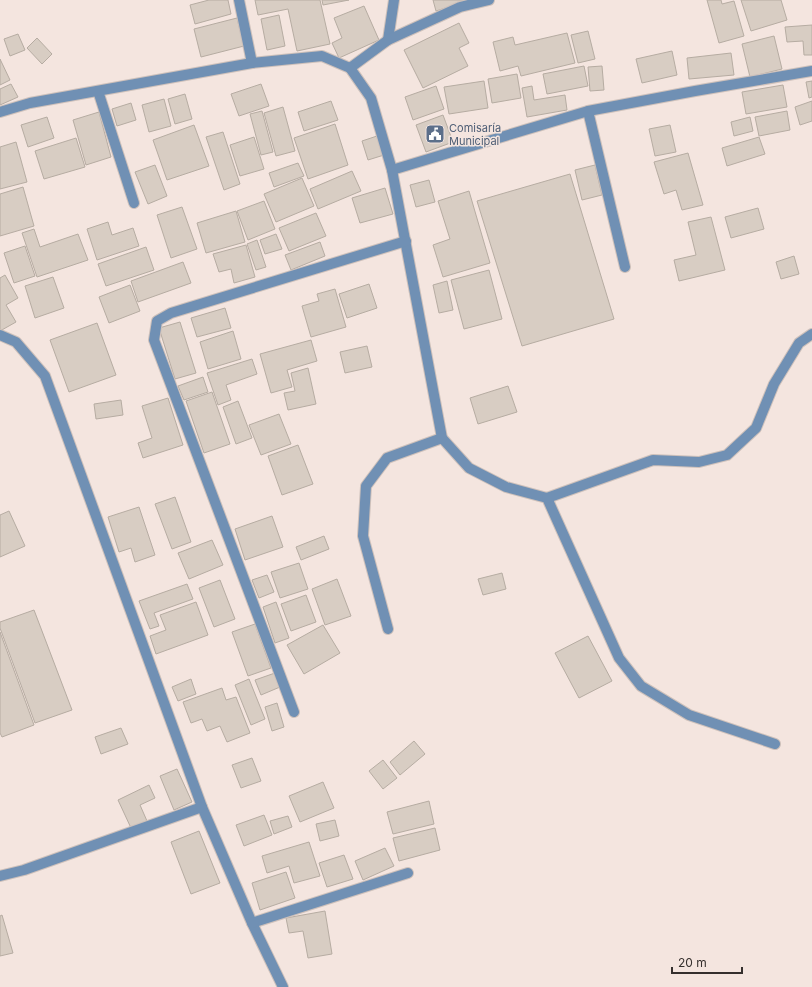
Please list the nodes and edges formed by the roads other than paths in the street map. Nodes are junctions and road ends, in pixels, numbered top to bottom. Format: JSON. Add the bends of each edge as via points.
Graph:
{"nodes":[{"id":1,"x":239,"y":0,"type":"edge"},
{"id":2,"x":394,"y":0,"type":"edge"},
{"id":3,"x":489,"y":0,"type":"edge"},
{"id":4,"x":388,"y":40,"type":"junction"},
{"id":5,"x":252,"y":63,"type":"junction"},
{"id":6,"x":350,"y":68,"type":"junction"},
{"id":7,"x":812,"y":71,"type":"edge"},
{"id":8,"x":98,"y":91,"type":"junction"},
{"id":9,"x":588,"y":111,"type":"junction"},
{"id":10,"x":0,"y":112,"type":"edge"},
{"id":11,"x":392,"y":170,"type":"junction"},
{"id":12,"x":134,"y":203,"type":"dead end"},
{"id":13,"x":406,"y":240,"type":"junction"},
{"id":14,"x":625,"y":267,"type":"dead end"},
{"id":15,"x":0,"y":334,"type":"edge"},
{"id":16,"x":812,"y":334,"type":"edge"},
{"id":17,"x":442,"y":438,"type":"junction"},
{"id":18,"x":547,"y":498,"type":"junction"},
{"id":19,"x":388,"y":629,"type":"dead end"},
{"id":20,"x":294,"y":712,"type":"dead end"},
{"id":21,"x":775,"y":744,"type":"dead end"},
{"id":22,"x":202,"y":807,"type":"junction"},
{"id":23,"x":408,"y":873,"type":"dead end"},
{"id":24,"x":0,"y":876,"type":"edge"},
{"id":25,"x":252,"y":923,"type":"junction"},
{"id":26,"x":283,"y":987,"type":"edge"}],
"edges":[{"from":1,"to":5,"type":"street"},
{"from":2,"to":4,"type":"street"},
{"from":3,"to":4,"type":"street","via":[[460,7]]},
{"from":4,"to":6,"type":"street"},
{"from":5,"to":6,"type":"street","via":[[322,56]]},
{"from":5,"to":8,"type":"street"},
{"from":6,"to":11,"type":"street","via":[[371,98]]},
{"from":7,"to":9,"type":"street"},
{"from":8,"to":10,"type":"street","via":[[30,103]]},
{"from":8,"to":12,"type":"street"},
{"from":9,"to":11,"type":"street"},
{"from":9,"to":14,"type":"street"},
{"from":11,"to":13,"type":"street"},
{"from":13,"to":17,"type":"street"},
{"from":13,"to":20,"type":"street","via":[[171,313],[157,321],[154,340]]},
{"from":15,"to":22,"type":"street","via":[[16,342],[45,376]]},
{"from":16,"to":18,"type":"street","via":[[799,342],[774,384],[756,428],[727,455],[699,462],[654,460]]},
{"from":17,"to":18,"type":"street","via":[[469,468],[506,488]]},
{"from":17,"to":19,"type":"street","via":[[387,458],[366,486],[363,536]]},
{"from":18,"to":21,"type":"street","via":[[619,658],[642,686],[689,715]]},
{"from":22,"to":24,"type":"street","via":[[24,870]]},
{"from":22,"to":25,"type":"street"},
{"from":23,"to":25,"type":"street"},
{"from":25,"to":26,"type":"street"}]}
